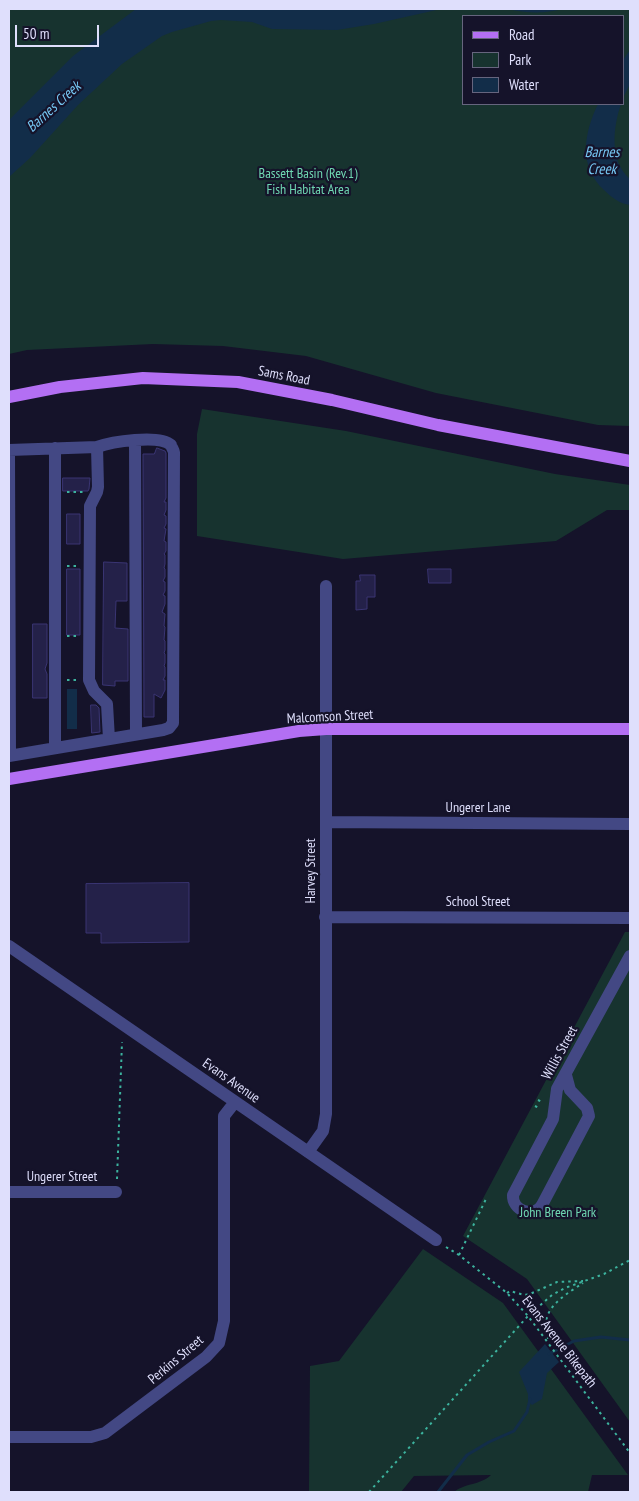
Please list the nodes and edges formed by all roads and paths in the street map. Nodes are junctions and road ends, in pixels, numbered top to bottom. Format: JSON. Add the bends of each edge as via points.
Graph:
{"nodes":[{"id":1,"x":9,"y":397,"type":"edge"},
{"id":2,"x":135,"y":441,"type":"junction"},
{"id":3,"x":97,"y":447,"type":"junction"},
{"id":4,"x":550,"y":447,"type":"junction"},
{"id":5,"x":55,"y":448,"type":"junction"},
{"id":6,"x":9,"y":450,"type":"edge"},
{"id":7,"x":630,"y":455,"type":"edge"},
{"id":8,"x":630,"y":461,"type":"edge"},
{"id":9,"x":97,"y":492,"type":"junction"},
{"id":10,"x":55,"y":493,"type":"junction"},
{"id":11,"x":89,"y":566,"type":"junction"},
{"id":12,"x":55,"y":567,"type":"junction"},
{"id":13,"x":326,"y":586,"type":"dead end"},
{"id":14,"x":55,"y":636,"type":"junction"},
{"id":15,"x":89,"y":636,"type":"junction"},
{"id":16,"x":55,"y":680,"type":"junction"},
{"id":17,"x":89,"y":680,"type":"junction"},
{"id":18,"x":326,"y":729,"type":"junction"},
{"id":19,"x":629,"y":730,"type":"edge"},
{"id":20,"x":136,"y":734,"type":"junction"},
{"id":21,"x":109,"y":739,"type":"junction"},
{"id":22,"x":54,"y":748,"type":"junction"},
{"id":23,"x":9,"y":756,"type":"edge"},
{"id":24,"x":9,"y":779,"type":"edge"},
{"id":25,"x":326,"y":822,"type":"junction"},
{"id":26,"x":630,"y":824,"type":"edge"},
{"id":27,"x":325,"y":917,"type":"junction"},
{"id":28,"x":630,"y":918,"type":"edge"},
{"id":29,"x":9,"y":946,"type":"edge"},
{"id":30,"x":630,"y":956,"type":"edge"},
{"id":31,"x":122,"y":1042,"type":"dead end"},
{"id":32,"x":566,"y":1075,"type":"junction"},
{"id":33,"x":538,"y":1100,"type":"dead end"},
{"id":34,"x":235,"y":1102,"type":"junction"},
{"id":35,"x":542,"y":1102,"type":"dead end"},
{"id":36,"x":535,"y":1106,"type":"dead end"},
{"id":37,"x":539,"y":1108,"type":"dead end"},
{"id":38,"x":308,"y":1152,"type":"junction"},
{"id":39,"x":9,"y":1192,"type":"edge"},
{"id":40,"x":116,"y":1192,"type":"joint"},
{"id":41,"x":486,"y":1198,"type":"dead end"},
{"id":42,"x":436,"y":1240,"type":"joint"},
{"id":43,"x":459,"y":1255,"type":"junction"},
{"id":44,"x":630,"y":1260,"type":"edge"},
{"id":45,"x":585,"y":1282,"type":"junction"},
{"id":46,"x":507,"y":1293,"type":"junction"},
{"id":47,"x":528,"y":1316,"type":"junction"},
{"id":48,"x":549,"y":1341,"type":"junction"},
{"id":49,"x":9,"y":1437,"type":"edge"},
{"id":50,"x":630,"y":1453,"type":"edge"},
{"id":51,"x":369,"y":1492,"type":"edge"}],
"edges":[{"from":1,"to":4,"type":"main road","name":"Sams Road","via":[[60,387],[143,378],[238,382]]},
{"from":2,"to":3,"type":"street"},
{"from":2,"to":20,"type":"street"},
{"from":2,"to":20,"type":"street","via":[[163,441],[171,445],[174,452],[173,723],[163,730]]},
{"from":3,"to":5,"type":"street"},
{"from":3,"to":9,"type":"street"},
{"from":4,"to":7,"type":"main road","name":"Sams Road"},
{"from":4,"to":8,"type":"main road","name":"Sams Road"},
{"from":5,"to":6,"type":"street"},
{"from":5,"to":10,"type":"street"},
{"from":6,"to":23,"type":"street"},
{"from":9,"to":10,"type":"path"},
{"from":9,"to":11,"type":"street","via":[[90,506]]},
{"from":10,"to":12,"type":"street"},
{"from":11,"to":12,"type":"path"},
{"from":11,"to":15,"type":"street"},
{"from":12,"to":14,"type":"street"},
{"from":13,"to":18,"type":"street","name":"Harvey Street"},
{"from":14,"to":15,"type":"path"},
{"from":14,"to":16,"type":"street"},
{"from":15,"to":17,"type":"street"},
{"from":16,"to":17,"type":"path"},
{"from":16,"to":22,"type":"street"},
{"from":17,"to":21,"type":"street","via":[[94,692],[107,704]]},
{"from":18,"to":19,"type":"main road","name":"Malcomson Street"},
{"from":18,"to":24,"type":"main road","name":"Malcomson Street"},
{"from":18,"to":25,"type":"street","name":"Harvey Street"},
{"from":20,"to":21,"type":"street"},
{"from":21,"to":22,"type":"street"},
{"from":22,"to":23,"type":"street"},
{"from":25,"to":26,"type":"street","name":"Ungerer Lane"},
{"from":25,"to":27,"type":"street","name":"Harvey Street"},
{"from":27,"to":28,"type":"street","name":"School Street"},
{"from":27,"to":38,"type":"street","name":"Harvey Street","via":[[326,1114],[323,1131]]},
{"from":29,"to":34,"type":"street","name":"Evans Avenue"},
{"from":30,"to":32,"type":"street","name":"Willis Street"},
{"from":31,"to":40,"type":"path"},
{"from":32,"to":32,"type":"street","name":"Willis Street","via":[[555,1094],[553,1119],[513,1195],[515,1204],[525,1211],[535,1213],[539,1210],[589,1116],[587,1108],[570,1090]]},
{"from":33,"to":35,"type":"path"},
{"from":34,"to":38,"type":"street","name":"Evans Avenue"},
{"from":34,"to":49,"type":"street","name":"Perkins Street","via":[[224,1116],[224,1321],[219,1343],[206,1357],[105,1434],[91,1437]]},
{"from":36,"to":37,"type":"path"},
{"from":38,"to":42,"type":"street","name":"Evans Avenue"},
{"from":39,"to":40,"type":"street","name":"Ungerer Street"},
{"from":41,"to":43,"type":"path"},
{"from":42,"to":43,"type":"path","name":"Evans Avenue Bikepath"},
{"from":43,"to":46,"type":"path","name":"Evans Avenue Bikepath"},
{"from":44,"to":45,"type":"path"},
{"from":45,"to":46,"type":"path","via":[[557,1282],[524,1295]]},
{"from":45,"to":47,"type":"path","via":[[552,1295]]},
{"from":45,"to":48,"type":"path","via":[[563,1297],[549,1314],[546,1323]]},
{"from":46,"to":47,"type":"path","name":"Evans Avenue Bikepath"},
{"from":47,"to":48,"type":"path","name":"Evans Avenue Bikepath"},
{"from":47,"to":51,"type":"path"},
{"from":48,"to":50,"type":"path","name":"Evans Avenue Bikepath"}]}
